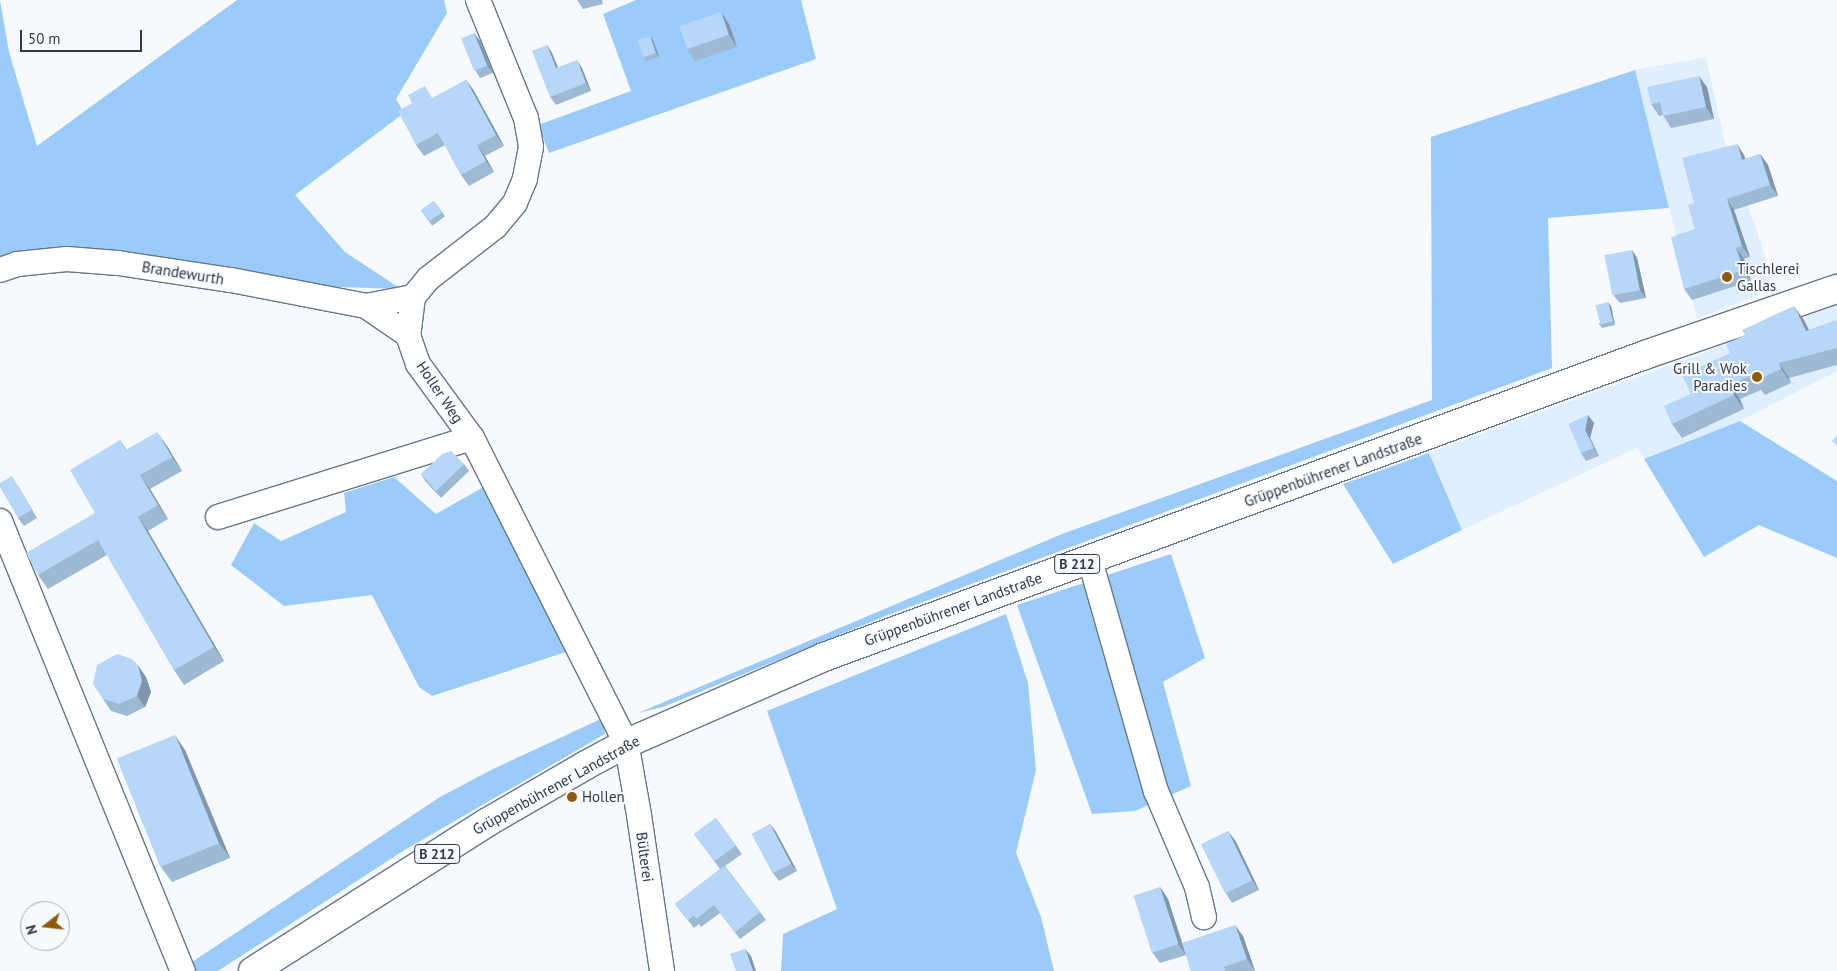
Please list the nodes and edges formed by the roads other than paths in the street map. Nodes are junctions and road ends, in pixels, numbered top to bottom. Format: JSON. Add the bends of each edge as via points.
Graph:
{"nodes":[{"id":1,"x":478,"y":0,"type":"edge"},
{"id":2,"x":0,"y":270,"type":"edge"},
{"id":3,"x":1837,"y":289,"type":"edge"},
{"id":4,"x":413,"y":296,"type":"junction"},
{"id":5,"x":366,"y":306,"type":"junction"},
{"id":6,"x":408,"y":335,"type":"junction"},
{"id":7,"x":472,"y":438,"type":"junction"},
{"id":8,"x":218,"y":517,"type":"dead end"},
{"id":9,"x":0,"y":521,"type":"edge"},
{"id":10,"x":1090,"y":560,"type":"junction"},
{"id":11,"x":625,"y":744,"type":"junction"},
{"id":12,"x":1204,"y":917,"type":"dead end"},
{"id":13,"x":183,"y":971,"type":"edge"},
{"id":14,"x":253,"y":971,"type":"edge"},
{"id":15,"x":662,"y":971,"type":"edge"}],
"edges":[{"from":1,"to":4,"type":"street","via":[[526,118],[531,147],[525,179],[516,204],[496,226],[428,279]]},
{"from":2,"to":5,"type":"street","name":"Brandewurth","via":[[17,264],[67,259],[118,263]]},
{"from":3,"to":10,"type":"main road","name":"Grüppenbührener Landstraße","number":"B 212","via":[[1645,355]]},
{"from":4,"to":5,"type":"street","name":"Brandewurth"},
{"from":4,"to":6,"type":"street","name":"Holler Weg"},
{"from":5,"to":6,"type":"street","name":"Brandewurth"},
{"from":6,"to":7,"type":"street","name":"Holler Weg","via":[[418,364]]},
{"from":7,"to":8,"type":"street"},
{"from":7,"to":11,"type":"street","name":"Holler Weg","via":[[610,707]]},
{"from":9,"to":13,"type":"street"},
{"from":10,"to":11,"type":"main road","name":"Grüppenbührener Landstraße","number":"B 212","via":[[824,657]]},
{"from":10,"to":12,"type":"street","via":[[1156,791],[1197,887]]},
{"from":11,"to":14,"type":"main road","name":"Grüppenbührener Landstraße","number":"B 212","via":[[486,823]]},
{"from":11,"to":15,"type":"street","name":"Bülterei"}]}
